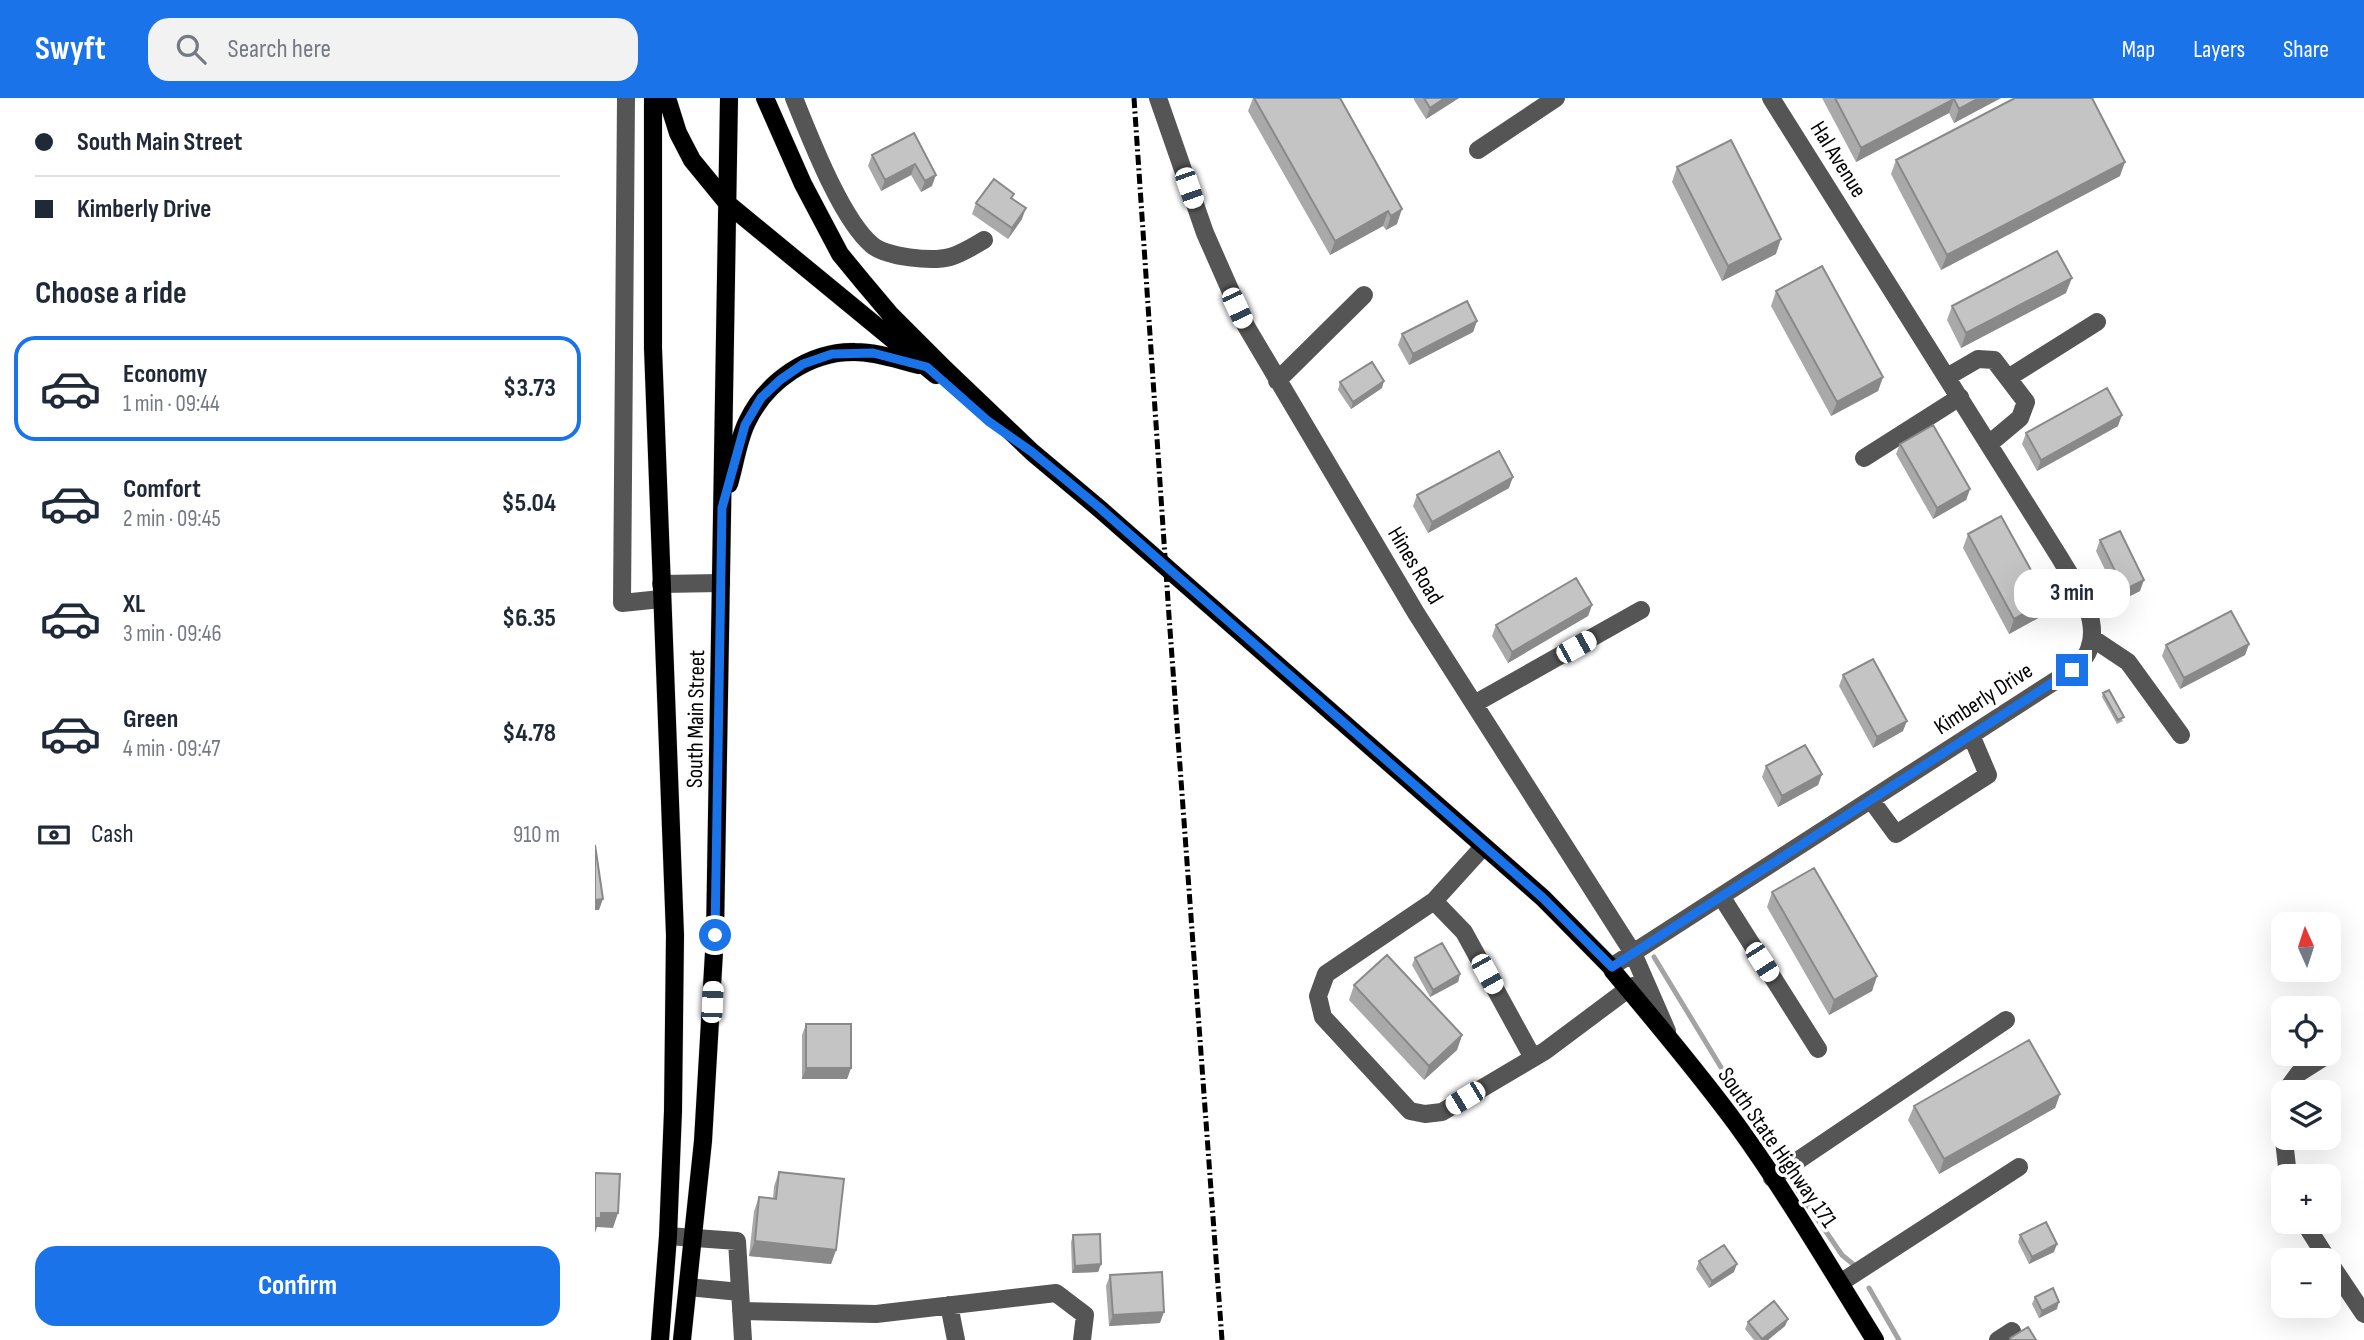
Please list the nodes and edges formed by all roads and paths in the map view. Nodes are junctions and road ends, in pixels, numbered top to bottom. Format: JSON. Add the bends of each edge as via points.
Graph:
{"nodes":[{"id":1,"x":626,"y":98,"type":"edge"},
{"id":2,"x":653,"y":98,"type":"edge"},
{"id":3,"x":667,"y":98,"type":"edge"},
{"id":4,"x":729,"y":98,"type":"edge"},
{"id":5,"x":765,"y":98,"type":"edge"},
{"id":6,"x":794,"y":98,"type":"edge"},
{"id":7,"x":1158,"y":98,"type":"edge"},
{"id":8,"x":1556,"y":98,"type":"edge"},
{"id":9,"x":1771,"y":98,"type":"edge"},
{"id":10,"x":1478,"y":150,"type":"dead end"},
{"id":11,"x":728,"y":204,"type":"junction"},
{"id":12,"x":984,"y":240,"type":"dead end"},
{"id":13,"x":1364,"y":295,"type":"dead end"},
{"id":14,"x":2097,"y":323,"type":"dead end"},
{"id":15,"x":927,"y":367,"type":"junction"},
{"id":16,"x":1947,"y":377,"type":"junction"},
{"id":17,"x":2008,"y":379,"type":"junction"},
{"id":18,"x":1277,"y":381,"type":"junction"},
{"id":19,"x":1960,"y":397,"type":"junction"},
{"id":20,"x":1989,"y":444,"type":"junction"},
{"id":21,"x":1032,"y":452,"type":"junction"},
{"id":22,"x":1864,"y":458,"type":"dead end"},
{"id":23,"x":722,"y":508,"type":"junction"},
{"id":24,"x":721,"y":583,"type":"junction"},
{"id":25,"x":661,"y":592,"type":"junction"},
{"id":26,"x":1641,"y":610,"type":"dead end"},
{"id":27,"x":2092,"y":638,"type":"junction"},
{"id":28,"x":1474,"y":704,"type":"junction"},
{"id":29,"x":1971,"y":735,"type":"junction"},
{"id":30,"x":2182,"y":735,"type":"dead end"},
{"id":31,"x":1871,"y":800,"type":"junction"},
{"id":32,"x":1483,"y":847,"type":"junction"},
{"id":33,"x":1721,"y":897,"type":"junction"},
{"id":34,"x":1434,"y":901,"type":"junction"},
{"id":35,"x":1633,"y":953,"type":"junction"},
{"id":36,"x":1612,"y":967,"type":"junction"},
{"id":37,"x":1645,"y":980,"type":"junction"},
{"id":38,"x":1628,"y":989,"type":"junction"},
{"id":39,"x":2006,"y":1020,"type":"dead end"},
{"id":40,"x":1669,"y":1038,"type":"junction"},
{"id":41,"x":1818,"y":1049,"type":"dead end"},
{"id":42,"x":1533,"y":1058,"type":"junction"},
{"id":43,"x":2310,"y":1066,"type":"edge"},
{"id":44,"x":2294,"y":1080,"type":"edge"},
{"id":45,"x":2019,"y":1167,"type":"dead end"},
{"id":46,"x":1772,"y":1178,"type":"junction"},
{"id":47,"x":668,"y":1236,"type":"junction"},
{"id":48,"x":694,"y":1238,"type":"junction"},
{"id":49,"x":2341,"y":1280,"type":"edge"},
{"id":50,"x":1840,"y":1283,"type":"junction"},
{"id":51,"x":688,"y":1287,"type":"junction"},
{"id":52,"x":740,"y":1292,"type":"junction"},
{"id":53,"x":949,"y":1305,"type":"junction"},
{"id":54,"x":741,"y":1311,"type":"junction"},
{"id":55,"x":2364,"y":1314,"type":"edge"},
{"id":56,"x":660,"y":1340,"type":"edge"},
{"id":57,"x":682,"y":1340,"type":"edge"},
{"id":58,"x":743,"y":1340,"type":"edge"},
{"id":59,"x":955,"y":1340,"type":"edge"},
{"id":60,"x":1082,"y":1340,"type":"edge"},
{"id":61,"x":1875,"y":1340,"type":"edge"}],
"edges":[{"from":1,"to":25,"type":"street","via":[[622,603]]},
{"from":2,"to":25,"type":"main road","name":"South Main Street","via":[[653,348]]},
{"from":3,"to":11,"type":"main road","via":[[692,160]]},
{"from":4,"to":11,"type":"main road","name":"South Main Street"},
{"from":5,"to":21,"type":"main road","via":[[840,254],[912,337]]},
{"from":6,"to":12,"type":"street","via":[[855,228],[874,247],[909,258],[950,257]]},
{"from":7,"to":18,"type":"street","name":"Hines Road","via":[[1220,272]]},
{"from":8,"to":10,"type":"street"},
{"from":9,"to":16,"type":"street","name":"Hal Avenue"},
{"from":11,"to":15,"type":"main road"},
{"from":11,"to":23,"type":"main road","name":"South Main Street"},
{"from":13,"to":18,"type":"street"},
{"from":14,"to":17,"type":"street"},
{"from":15,"to":21,"type":"main road","via":[[988,421]]},
{"from":15,"to":23,"type":"main road","via":[[854,352],[803,364],[780,380],[753,410]]},
{"from":16,"to":17,"type":"street","via":[[1978,359],[1994,360]]},
{"from":16,"to":19,"type":"street"},
{"from":17,"to":20,"type":"street","via":[[2025,402],[2020,418]]},
{"from":18,"to":28,"type":"street","name":"Hines Road"},
{"from":19,"to":20,"type":"street"},
{"from":19,"to":22,"type":"street"},
{"from":20,"to":27,"type":"street","via":[[2085,602]]},
{"from":21,"to":32,"type":"main road","name":"South State Highway 171"},
{"from":23,"to":24,"type":"main road","name":"South Main Street"},
{"from":24,"to":25,"type":"street"},
{"from":24,"to":48,"type":"main road","name":"South Main Street","via":[[715,935]]},
{"from":25,"to":47,"type":"main road","name":"South Main Street","via":[[675,935]]},
{"from":26,"to":28,"type":"street"},
{"from":27,"to":29,"type":"street","name":"Kimberly Drive","via":[[2089,652],[2072,670]]},
{"from":27,"to":30,"type":"street","via":[[2128,662]]},
{"from":28,"to":35,"type":"street","name":"Hines Road"},
{"from":29,"to":31,"type":"street","name":"Kimberly Drive"},
{"from":29,"to":31,"type":"street","via":[[1988,775],[1896,834]]},
{"from":31,"to":33,"type":"street","name":"Kimberly Drive"},
{"from":32,"to":34,"type":"street"},
{"from":32,"to":36,"type":"main road","name":"South State Highway 171","via":[[1543,898]]},
{"from":33,"to":35,"type":"street","name":"Kimberly Drive"},
{"from":33,"to":41,"type":"street"},
{"from":34,"to":42,"type":"street","via":[[1464,932]]},
{"from":34,"to":42,"type":"street","via":[[1326,974],[1318,996],[1323,1017],[1410,1111],[1417,1113],[1442,1112]]},
{"from":35,"to":36,"type":"street","name":"Kimberly Drive"},
{"from":35,"to":37,"type":"street","name":"Hines Road"},
{"from":36,"to":38,"type":"main road","name":"South State Highway 171"},
{"from":37,"to":38,"type":"street"},
{"from":37,"to":40,"type":"street","name":"Hines Road"},
{"from":38,"to":40,"type":"main road","name":"South State Highway 171"},
{"from":38,"to":42,"type":"street"},
{"from":39,"to":46,"type":"street"},
{"from":40,"to":46,"type":"main road","name":"South State Highway 171"},
{"from":43,"to":44,"type":"street"},
{"from":45,"to":50,"type":"street"},
{"from":46,"to":50,"type":"main road","name":"South State Highway 171"},
{"from":47,"to":48,"type":"street"},
{"from":47,"to":56,"type":"main road","name":"South Main Street"},
{"from":48,"to":51,"type":"main road","name":"South Main Street"},
{"from":48,"to":52,"type":"street","via":[[737,1241]]},
{"from":49,"to":55,"type":"street"},
{"from":50,"to":61,"type":"main road","name":"South State Highway 171"},
{"from":51,"to":52,"type":"street"},
{"from":51,"to":57,"type":"main road","name":"South Main Street"},
{"from":52,"to":54,"type":"street"},
{"from":53,"to":54,"type":"street","via":[[876,1314]]},
{"from":53,"to":59,"type":"street"},
{"from":53,"to":60,"type":"street","via":[[1056,1293],[1085,1315]]},
{"from":54,"to":58,"type":"street"}]}
